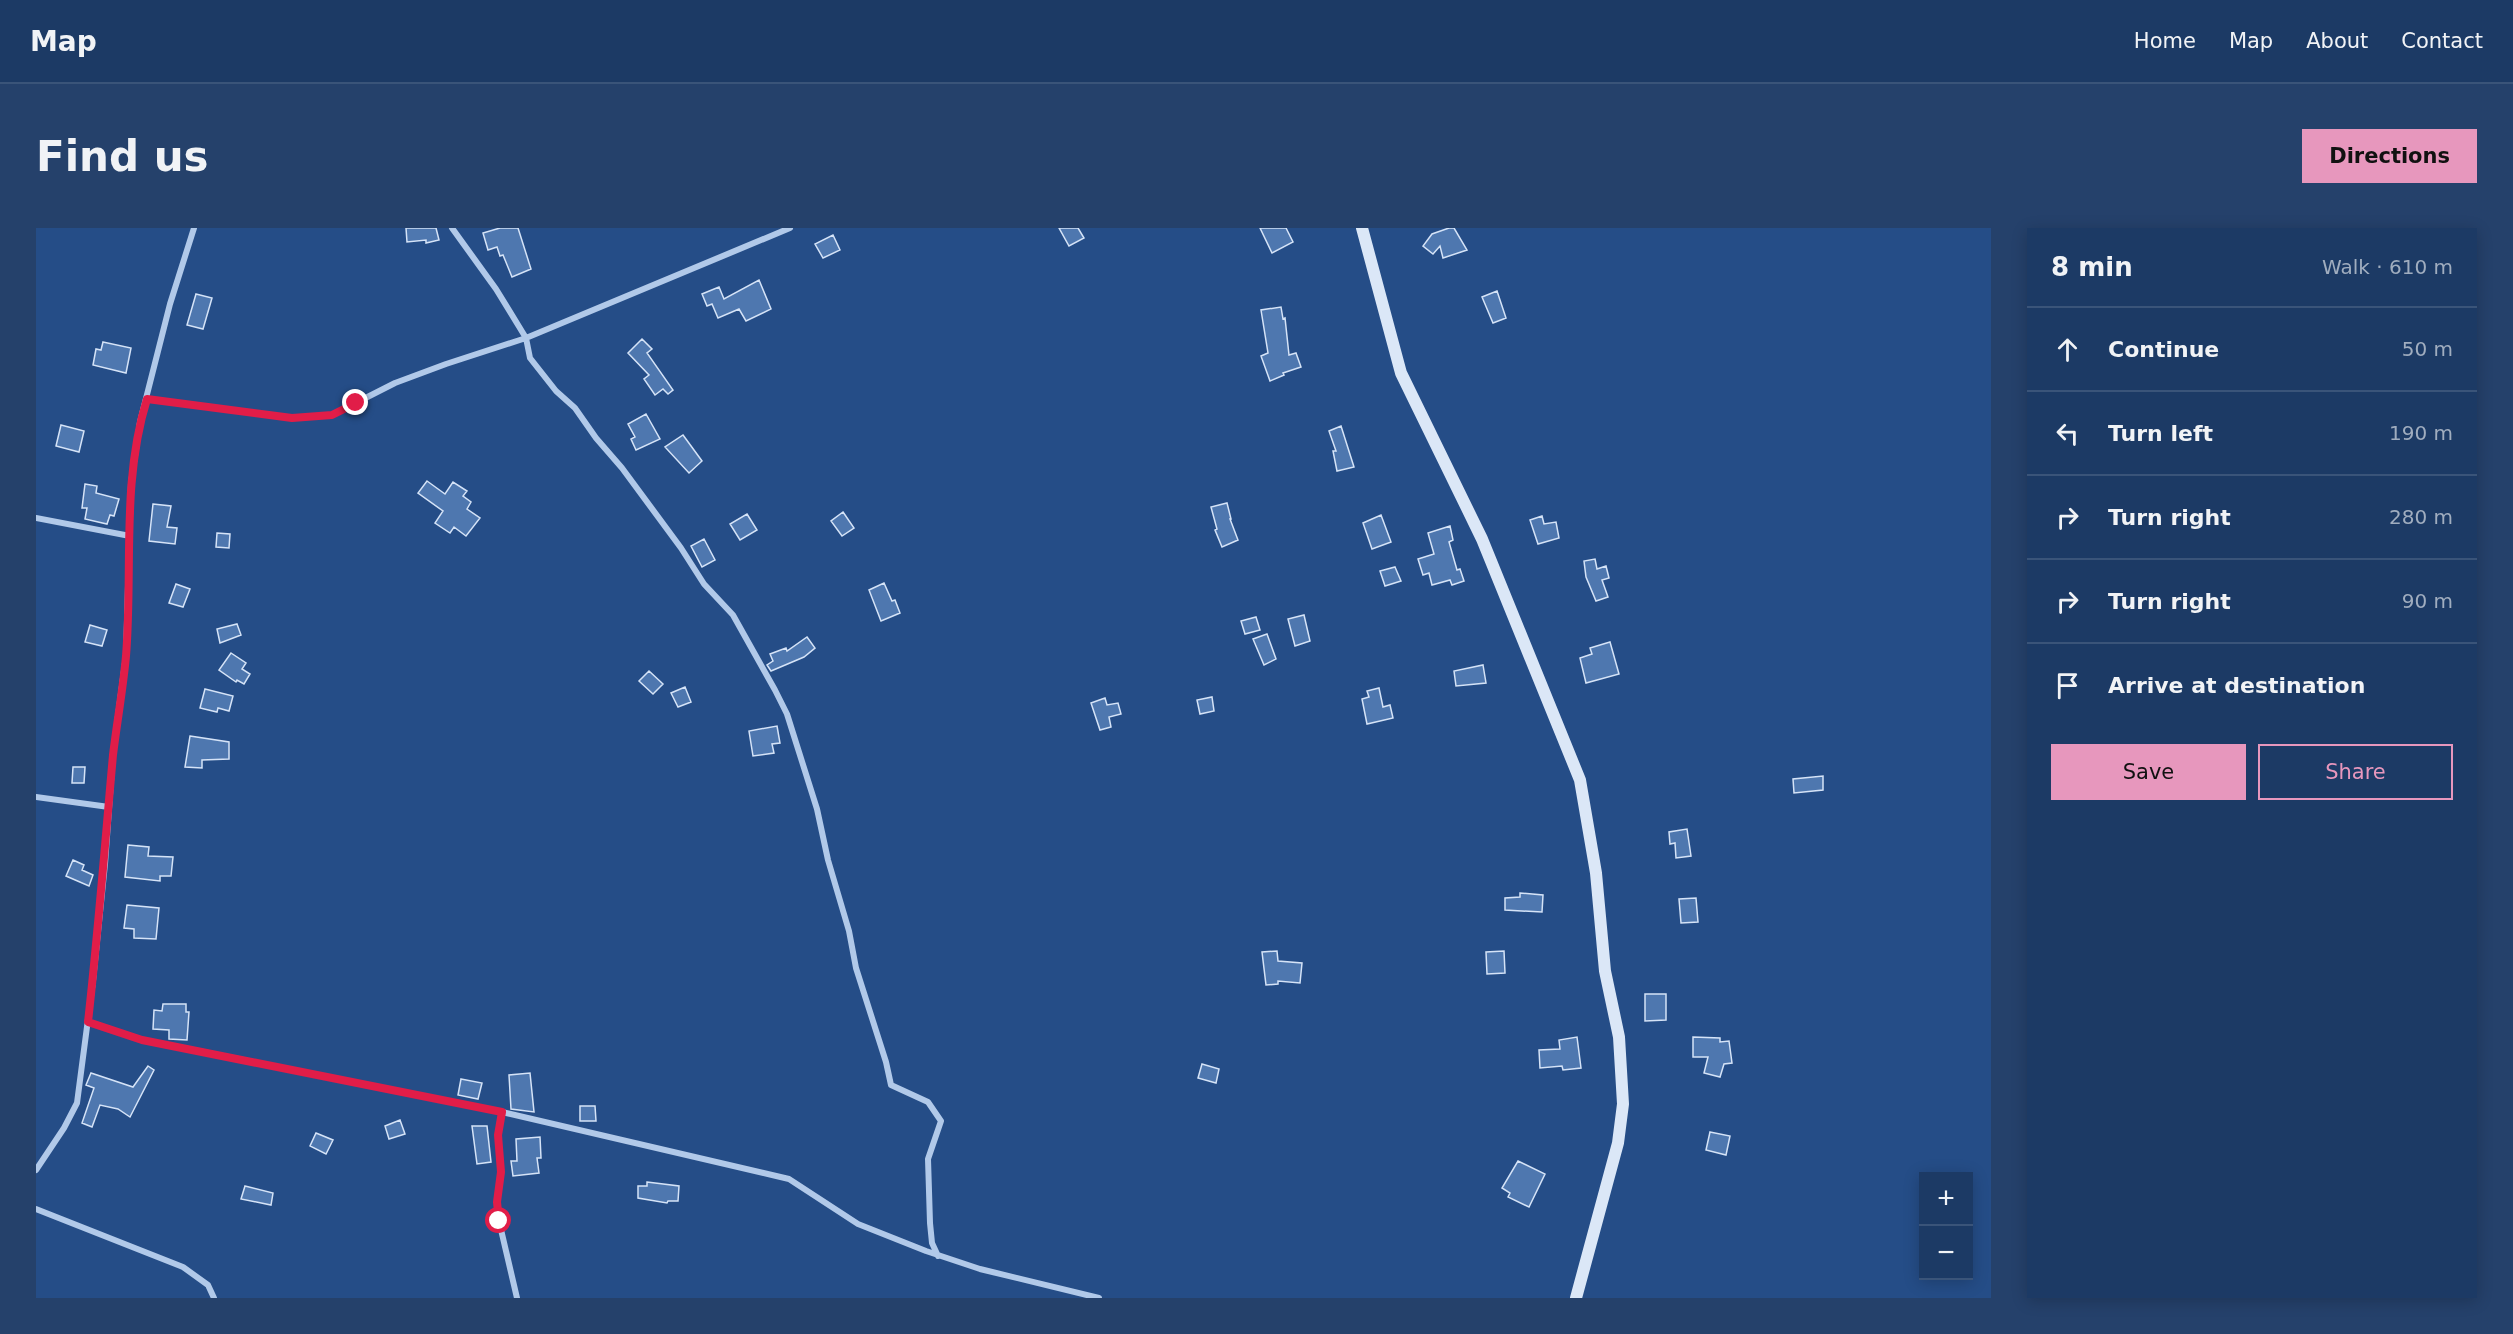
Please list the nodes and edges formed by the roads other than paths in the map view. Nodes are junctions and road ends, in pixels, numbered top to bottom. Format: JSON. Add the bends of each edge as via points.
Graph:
{"nodes":[{"id":1,"x":194,"y":228,"type":"edge"},
{"id":2,"x":452,"y":228,"type":"edge"},
{"id":3,"x":790,"y":228,"type":"edge"},
{"id":4,"x":1362,"y":228,"type":"edge"},
{"id":5,"x":526,"y":339,"type":"junction"},
{"id":6,"x":147,"y":399,"type":"junction"},
{"id":7,"x":36,"y":518,"type":"edge"},
{"id":8,"x":130,"y":536,"type":"junction"},
{"id":9,"x":36,"y":797,"type":"edge"},
{"id":10,"x":109,"y":807,"type":"junction"},
{"id":11,"x":88,"y":1022,"type":"junction"},
{"id":12,"x":502,"y":1112,"type":"junction"},
{"id":13,"x":36,"y":1170,"type":"edge"},
{"id":14,"x":36,"y":1209,"type":"edge"},
{"id":15,"x":938,"y":1256,"type":"junction"},
{"id":16,"x":214,"y":1298,"type":"edge"},
{"id":17,"x":517,"y":1298,"type":"edge"},
{"id":18,"x":1099,"y":1298,"type":"edge"},
{"id":19,"x":1576,"y":1298,"type":"edge"}],
"edges":[{"from":1,"to":6,"type":"street"},
{"from":2,"to":5,"type":"street"},
{"from":3,"to":5,"type":"street"},
{"from":4,"to":19,"type":"main road","via":[[1401,373],[1482,539],[1580,780],[1596,873],[1605,971],[1619,1037],[1623,1104],[1618,1143]]},
{"from":5,"to":6,"type":"street","via":[[395,383],[332,415],[316,418]]},
{"from":5,"to":15,"type":"street","via":[[530,358],[575,408],[704,584],[733,615],[787,714],[817,809],[856,968],[891,1084],[928,1102],[940,1121],[928,1159],[930,1223]]},
{"from":6,"to":8,"type":"street","via":[[131,483]]},
{"from":7,"to":8,"type":"street"},
{"from":8,"to":10,"type":"street","via":[[126,655]]},
{"from":9,"to":10,"type":"street"},
{"from":10,"to":11,"type":"street"},
{"from":11,"to":12,"type":"street","via":[[142,1040]]},
{"from":11,"to":13,"type":"street","via":[[77,1102]]},
{"from":12,"to":15,"type":"street","via":[[789,1179],[858,1224]]},
{"from":12,"to":17,"type":"street","via":[[497,1202]]},
{"from":14,"to":16,"type":"street","via":[[183,1267],[208,1285]]},
{"from":15,"to":18,"type":"street"}]}
